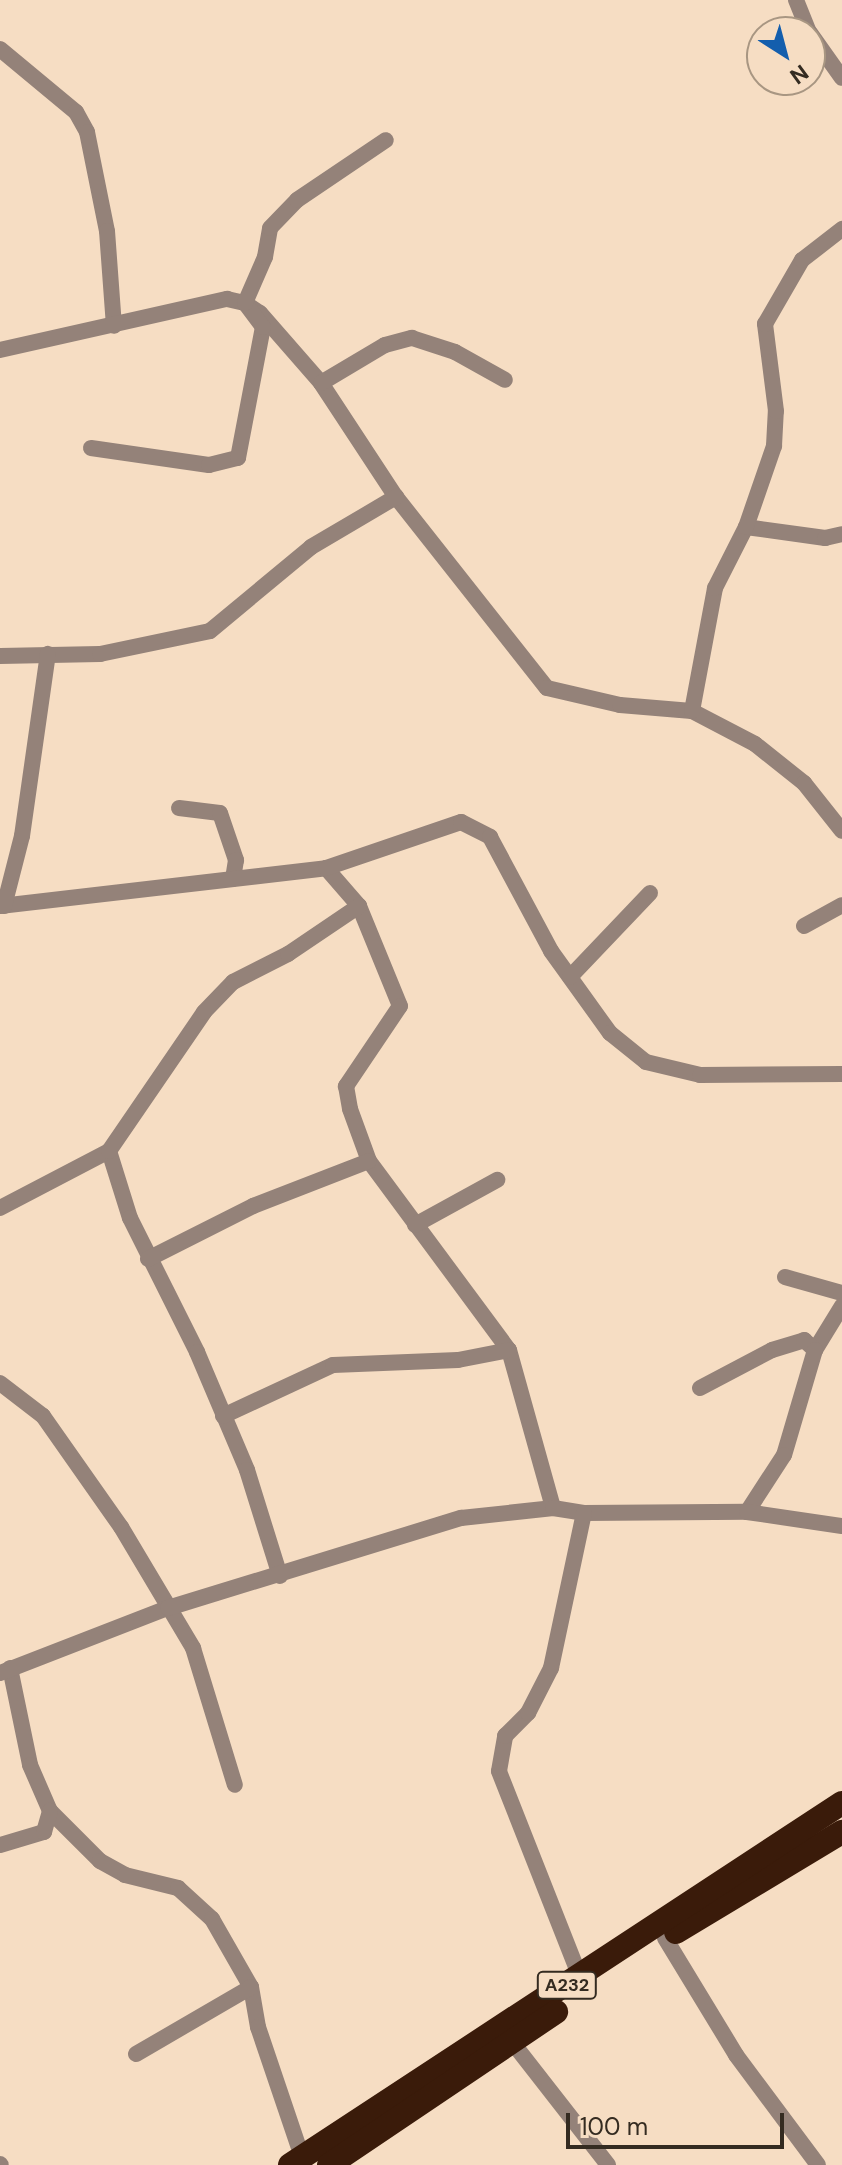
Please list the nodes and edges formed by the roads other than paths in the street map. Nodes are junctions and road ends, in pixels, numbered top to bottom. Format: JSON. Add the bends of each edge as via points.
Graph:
{"nodes":[{"id":1,"x":0,"y":49,"type":"edge"},
{"id":2,"x":826,"y":56,"type":"edge"},
{"id":3,"x":842,"y":78,"type":"edge"},
{"id":4,"x":386,"y":140,"type":"dead end"},
{"id":5,"x":842,"y":229,"type":"edge"},
{"id":6,"x":245,"y":303,"type":"junction"},
{"id":7,"x":114,"y":326,"type":"junction"},
{"id":8,"x":0,"y":350,"type":"edge"},
{"id":9,"x":505,"y":380,"type":"dead end"},
{"id":10,"x":321,"y":383,"type":"junction"},
{"id":11,"x":91,"y":448,"type":"dead end"},
{"id":12,"x":396,"y":497,"type":"junction"},
{"id":13,"x":746,"y":527,"type":"junction"},
{"id":14,"x":842,"y":534,"type":"edge"},
{"id":15,"x":48,"y":654,"type":"junction"},
{"id":16,"x":0,"y":656,"type":"edge"},
{"id":17,"x":692,"y":711,"type":"junction"},
{"id":18,"x":179,"y":808,"type":"dead end"},
{"id":19,"x":841,"y":828,"type":"edge"},
{"id":20,"x":326,"y":868,"type":"junction"},
{"id":21,"x":233,"y":879,"type":"junction"},
{"id":22,"x":650,"y":893,"type":"dead end"},
{"id":23,"x":842,"y":905,"type":"edge"},
{"id":24,"x":2,"y":906,"type":"edge"},
{"id":25,"x":359,"y":906,"type":"junction"},
{"id":26,"x":804,"y":926,"type":"dead end"},
{"id":27,"x":570,"y":977,"type":"junction"},
{"id":28,"x":842,"y":1074,"type":"edge"},
{"id":29,"x":109,"y":1151,"type":"junction"},
{"id":30,"x":369,"y":1161,"type":"junction"},
{"id":31,"x":497,"y":1180,"type":"dead end"},
{"id":32,"x":0,"y":1208,"type":"edge"},
{"id":33,"x":415,"y":1225,"type":"junction"},
{"id":34,"x":148,"y":1259,"type":"junction"},
{"id":35,"x":785,"y":1277,"type":"dead end"},
{"id":36,"x":842,"y":1293,"type":"edge"},
{"id":37,"x":842,"y":1306,"type":"edge"},
{"id":38,"x":509,"y":1350,"type":"junction"},
{"id":39,"x":815,"y":1350,"type":"junction"},
{"id":40,"x":0,"y":1383,"type":"edge"},
{"id":41,"x":700,"y":1388,"type":"dead end"},
{"id":42,"x":223,"y":1416,"type":"junction"},
{"id":43,"x":553,"y":1508,"type":"junction"},
{"id":44,"x":747,"y":1512,"type":"junction"},
{"id":45,"x":584,"y":1513,"type":"junction"},
{"id":46,"x":842,"y":1526,"type":"edge"},
{"id":47,"x":280,"y":1576,"type":"junction"},
{"id":48,"x":168,"y":1608,"type":"junction"},
{"id":49,"x":5,"y":1670,"type":"edge"},
{"id":50,"x":235,"y":1785,"type":"dead end"},
{"id":51,"x":842,"y":1803,"type":"edge"},
{"id":52,"x":50,"y":1811,"type":"junction"},
{"id":53,"x":842,"y":1832,"type":"edge"},
{"id":54,"x":0,"y":1845,"type":"edge"},
{"id":55,"x":665,"y":1938,"type":"junction"},
{"id":56,"x":580,"y":1977,"type":"junction"},
{"id":57,"x":251,"y":1987,"type":"junction"},
{"id":58,"x":512,"y":2042,"type":"junction"},
{"id":59,"x":136,"y":2054,"type":"dead end"},
{"id":60,"x":296,"y":2161,"type":"edge"},
{"id":61,"x":329,"y":2165,"type":"edge"},
{"id":62,"x":608,"y":2165,"type":"edge"},
{"id":63,"x":818,"y":2165,"type":"edge"}],
"edges":[{"from":1,"to":7,"type":"street","via":[[76,112],[87,132],[107,231]]},
{"from":2,"to":3,"type":"street"},
{"from":4,"to":6,"type":"street","via":[[297,200],[270,228],[265,257]]},
{"from":5,"to":13,"type":"street","via":[[802,260],[765,324],[776,411],[774,446]]},
{"from":6,"to":7,"type":"street","via":[[227,299]]},
{"from":6,"to":10,"type":"street"},
{"from":6,"to":11,"type":"street","via":[[263,327],[238,458],[209,465]]},
{"from":7,"to":8,"type":"street"},
{"from":9,"to":10,"type":"street","via":[[455,352],[412,338],[385,345]]},
{"from":10,"to":12,"type":"street"},
{"from":12,"to":15,"type":"street","via":[[311,547],[210,631],[100,654]]},
{"from":12,"to":17,"type":"street","via":[[547,688],[620,705]]},
{"from":13,"to":14,"type":"street","via":[[825,538]]},
{"from":13,"to":17,"type":"street","via":[[715,588]]},
{"from":15,"to":16,"type":"street"},
{"from":15,"to":24,"type":"street","via":[[22,836]]},
{"from":17,"to":19,"type":"street","via":[[755,744],[804,783]]},
{"from":18,"to":21,"type":"street","via":[[220,813],[236,860]]},
{"from":20,"to":21,"type":"street"},
{"from":20,"to":25,"type":"street"},
{"from":20,"to":27,"type":"street","via":[[461,822],[490,837],[502,854]]},
{"from":21,"to":24,"type":"street"},
{"from":22,"to":27,"type":"street"},
{"from":23,"to":26,"type":"street"},
{"from":25,"to":29,"type":"street","via":[[288,954],[233,982],[204,1012]]},
{"from":25,"to":30,"type":"street","via":[[400,1006],[346,1086]]},
{"from":27,"to":28,"type":"street","via":[[610,1033],[646,1062],[700,1075]]},
{"from":29,"to":32,"type":"street"},
{"from":29,"to":34,"type":"street"},
{"from":30,"to":33,"type":"street"},
{"from":30,"to":34,"type":"street","via":[[241,1211]]},
{"from":31,"to":33,"type":"street"},
{"from":33,"to":38,"type":"street"},
{"from":34,"to":42,"type":"street"},
{"from":35,"to":36,"type":"street"},
{"from":37,"to":39,"type":"street"},
{"from":38,"to":42,"type":"street","via":[[458,1360],[333,1365]]},
{"from":38,"to":43,"type":"street"},
{"from":39,"to":41,"type":"street","via":[[804,1340],[772,1350]]},
{"from":39,"to":44,"type":"street","via":[[784,1455]]},
{"from":40,"to":48,"type":"street","via":[[43,1416],[121,1527]]},
{"from":42,"to":47,"type":"street","via":[[271,1535]]},
{"from":43,"to":45,"type":"street"},
{"from":43,"to":47,"type":"street","via":[[461,1518]]},
{"from":44,"to":45,"type":"street"},
{"from":44,"to":46,"type":"street"},
{"from":45,"to":56,"type":"street","via":[[551,1668],[528,1713],[505,1736],[499,1771]]},
{"from":47,"to":48,"type":"street"},
{"from":48,"to":49,"type":"street"},
{"from":48,"to":50,"type":"street","via":[[193,1648]]},
{"from":49,"to":52,"type":"street","via":[[30,1765]]},
{"from":51,"to":56,"type":"highway","number":"A232"},
{"from":52,"to":54,"type":"street","via":[[44,1832]]},
{"from":52,"to":57,"type":"street","via":[[100,1861],[125,1875],[178,1888],[212,1919]]},
{"from":53,"to":55,"type":"highway","number":"A232"},
{"from":55,"to":58,"type":"highway","number":"A232"},
{"from":55,"to":63,"type":"street","via":[[736,2055]]},
{"from":56,"to":60,"type":"highway","number":"A232"},
{"from":57,"to":59,"type":"street"},
{"from":57,"to":60,"type":"street"},
{"from":58,"to":61,"type":"highway","number":"A232"},
{"from":58,"to":62,"type":"street"}]}
